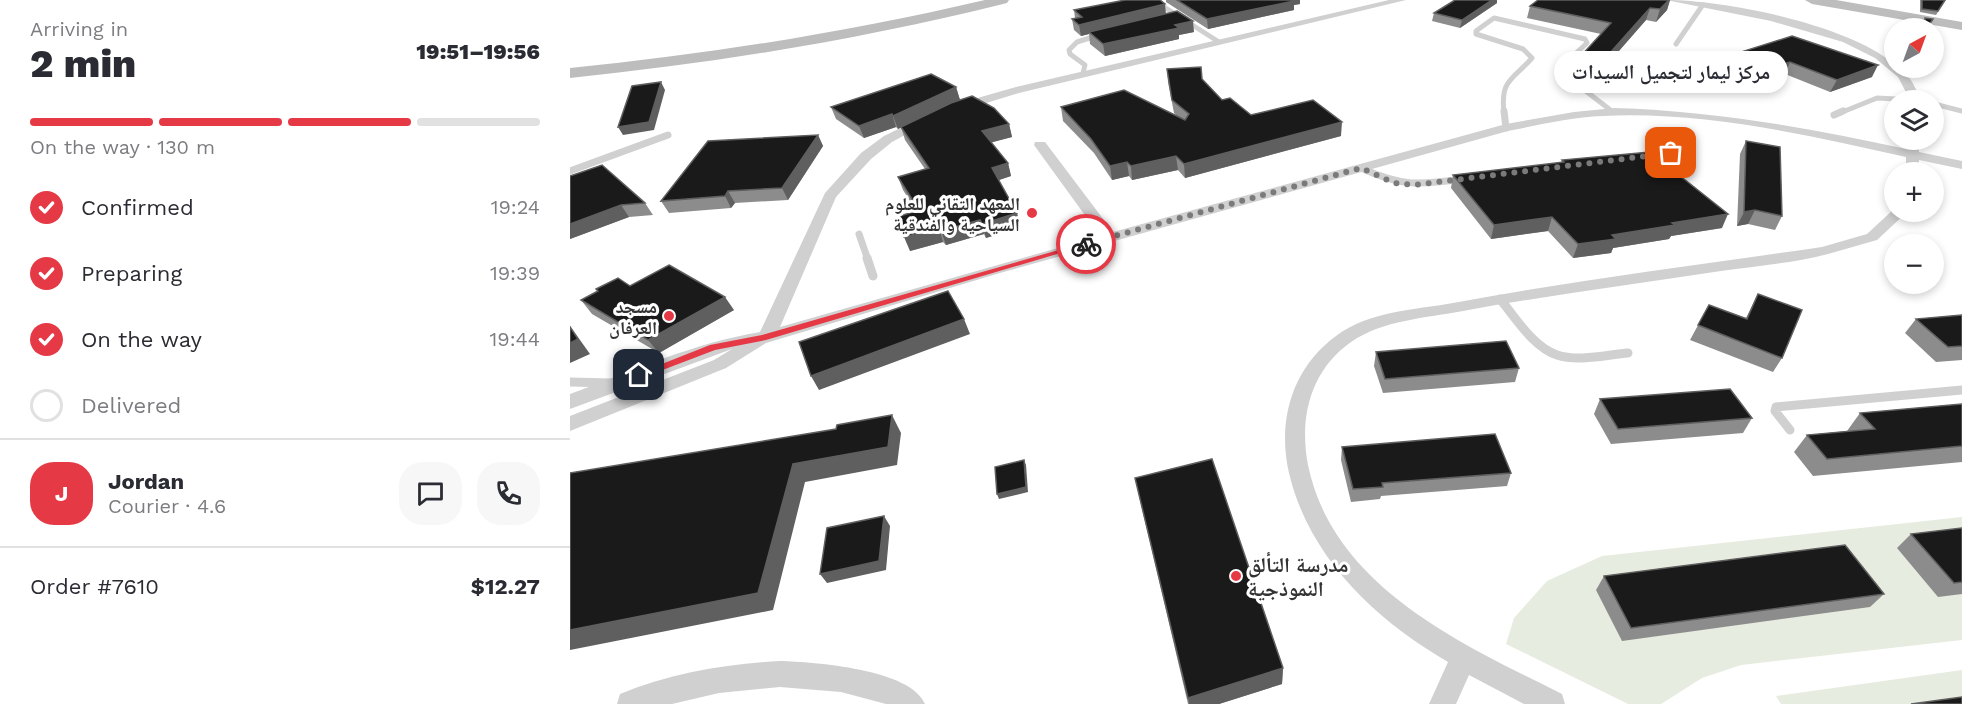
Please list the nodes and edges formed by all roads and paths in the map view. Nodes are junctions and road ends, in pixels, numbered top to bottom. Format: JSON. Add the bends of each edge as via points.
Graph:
{"nodes":[{"id":1,"x":1002,"y":0,"type":"edge"},
{"id":2,"x":1401,"y":0,"type":"edge"},
{"id":3,"x":1671,"y":0,"type":"edge"},
{"id":4,"x":1812,"y":0,"type":"edge"},
{"id":5,"x":1833,"y":0,"type":"edge"},
{"id":6,"x":1161,"y":5,"type":"edge"},
{"id":7,"x":1702,"y":6,"type":"junction"},
{"id":8,"x":1179,"y":16,"type":"junction"},
{"id":9,"x":1168,"y":18,"type":"edge"},
{"id":10,"x":1962,"y":24,"type":"edge"},
{"id":11,"x":1104,"y":33,"type":"edge"},
{"id":12,"x":1219,"y":42,"type":"junction"},
{"id":13,"x":1676,"y":44,"type":"dead end"},
{"id":14,"x":570,"y":73,"type":"edge"},
{"id":15,"x":1083,"y":74,"type":"junction"},
{"id":16,"x":1912,"y":90,"type":"edge"},
{"id":17,"x":1884,"y":98,"type":"edge"},
{"id":18,"x":1944,"y":106,"type":"edge"},
{"id":19,"x":1962,"y":111,"type":"edge"},
{"id":20,"x":1612,"y":112,"type":"junction"},
{"id":21,"x":1834,"y":115,"type":"dead end"},
{"id":22,"x":1506,"y":128,"type":"junction"},
{"id":23,"x":668,"y":135,"type":"dead end"},
{"id":24,"x":1040,"y":146,"type":"dead end"},
{"id":25,"x":1679,"y":152,"type":"dead end"},
{"id":26,"x":1634,"y":157,"type":"edge"},
{"id":27,"x":1904,"y":162,"type":"edge"},
{"id":28,"x":1944,"y":165,"type":"edge"},
{"id":29,"x":1962,"y":165,"type":"edge"},
{"id":30,"x":1361,"y":168,"type":"junction"},
{"id":31,"x":1944,"y":170,"type":"edge"},
{"id":32,"x":570,"y":171,"type":"edge"},
{"id":33,"x":1962,"y":174,"type":"edge"},
{"id":34,"x":1472,"y":178,"type":"edge"},
{"id":35,"x":1889,"y":222,"type":"edge"},
{"id":36,"x":859,"y":234,"type":"dead end"},
{"id":37,"x":1109,"y":238,"type":"junction"},
{"id":38,"x":873,"y":276,"type":"dead end"},
{"id":39,"x":1500,"y":299,"type":"junction"},
{"id":40,"x":764,"y":337,"type":"junction"},
{"id":41,"x":1628,"y":353,"type":"dead end"},
{"id":42,"x":570,"y":382,"type":"edge"},
{"id":43,"x":620,"y":383,"type":"junction"},
{"id":44,"x":1962,"y":390,"type":"edge"},
{"id":45,"x":570,"y":402,"type":"edge"},
{"id":46,"x":570,"y":424,"type":"edge"},
{"id":47,"x":1790,"y":430,"type":"dead end"},
{"id":48,"x":1464,"y":658,"type":"junction"},
{"id":49,"x":630,"y":704,"type":"edge"},
{"id":50,"x":912,"y":704,"type":"edge"},
{"id":51,"x":1442,"y":704,"type":"edge"},
{"id":52,"x":1552,"y":704,"type":"edge"}],
"edges":[{"from":1,"to":14,"type":"main road","via":[[793,44]]},
{"from":2,"to":12,"type":"street"},
{"from":3,"to":7,"type":"street"},
{"from":4,"to":10,"type":"main road"},
{"from":5,"to":10,"type":"main road"},
{"from":6,"to":8,"type":"lane"},
{"from":7,"to":13,"type":"lane"},
{"from":7,"to":16,"type":"street","via":[[1795,23],[1853,43],[1882,57],[1901,73]]},
{"from":8,"to":9,"type":"lane"},
{"from":8,"to":12,"type":"lane"},
{"from":11,"to":15,"type":"lane","via":[[1077,42],[1070,50],[1085,65]]},
{"from":12,"to":15,"type":"street"},
{"from":15,"to":40,"type":"street","via":[[941,114],[888,139],[847,175],[831,196]]},
{"from":17,"to":21,"type":"lane"},
{"from":18,"to":19,"type":"lane"},
{"from":20,"to":22,"type":"street"},
{"from":20,"to":22,"type":"lane","via":[[1560,72],[1587,43],[1586,39],[1494,18],[1476,34],[1523,49],[1532,58],[1503,87]]},
{"from":20,"to":27,"type":"street","via":[[1713,119]]},
{"from":22,"to":30,"type":"street"},
{"from":23,"to":32,"type":"lane"},
{"from":24,"to":37,"type":"street"},
{"from":25,"to":26,"type":"lane"},
{"from":28,"to":29,"type":"street"},
{"from":30,"to":34,"type":"lane","via":[[1404,185]]},
{"from":30,"to":37,"type":"street"},
{"from":31,"to":33,"type":"street"},
{"from":35,"to":39,"type":"street","via":[[1872,237],[1823,251]]},
{"from":36,"to":38,"type":"lane"},
{"from":37,"to":40,"type":"street"},
{"from":39,"to":41,"type":"lane","via":[[1551,352],[1567,356]]},
{"from":39,"to":48,"type":"street","via":[[1394,318],[1346,336],[1311,372],[1299,399],[1294,429],[1297,471],[1314,516],[1336,555],[1371,592],[1415,627]]},
{"from":40,"to":43,"type":"street","via":[[713,347]]},
{"from":40,"to":46,"type":"street","via":[[720,364]]},
{"from":42,"to":43,"type":"lane"},
{"from":43,"to":45,"type":"street"},
{"from":44,"to":47,"type":"lane","via":[[1776,407]]},
{"from":48,"to":51,"type":"street"},
{"from":48,"to":52,"type":"street"},
{"from":49,"to":50,"type":"street","via":[[729,677],[792,673],[850,679],[902,696]]}]}
